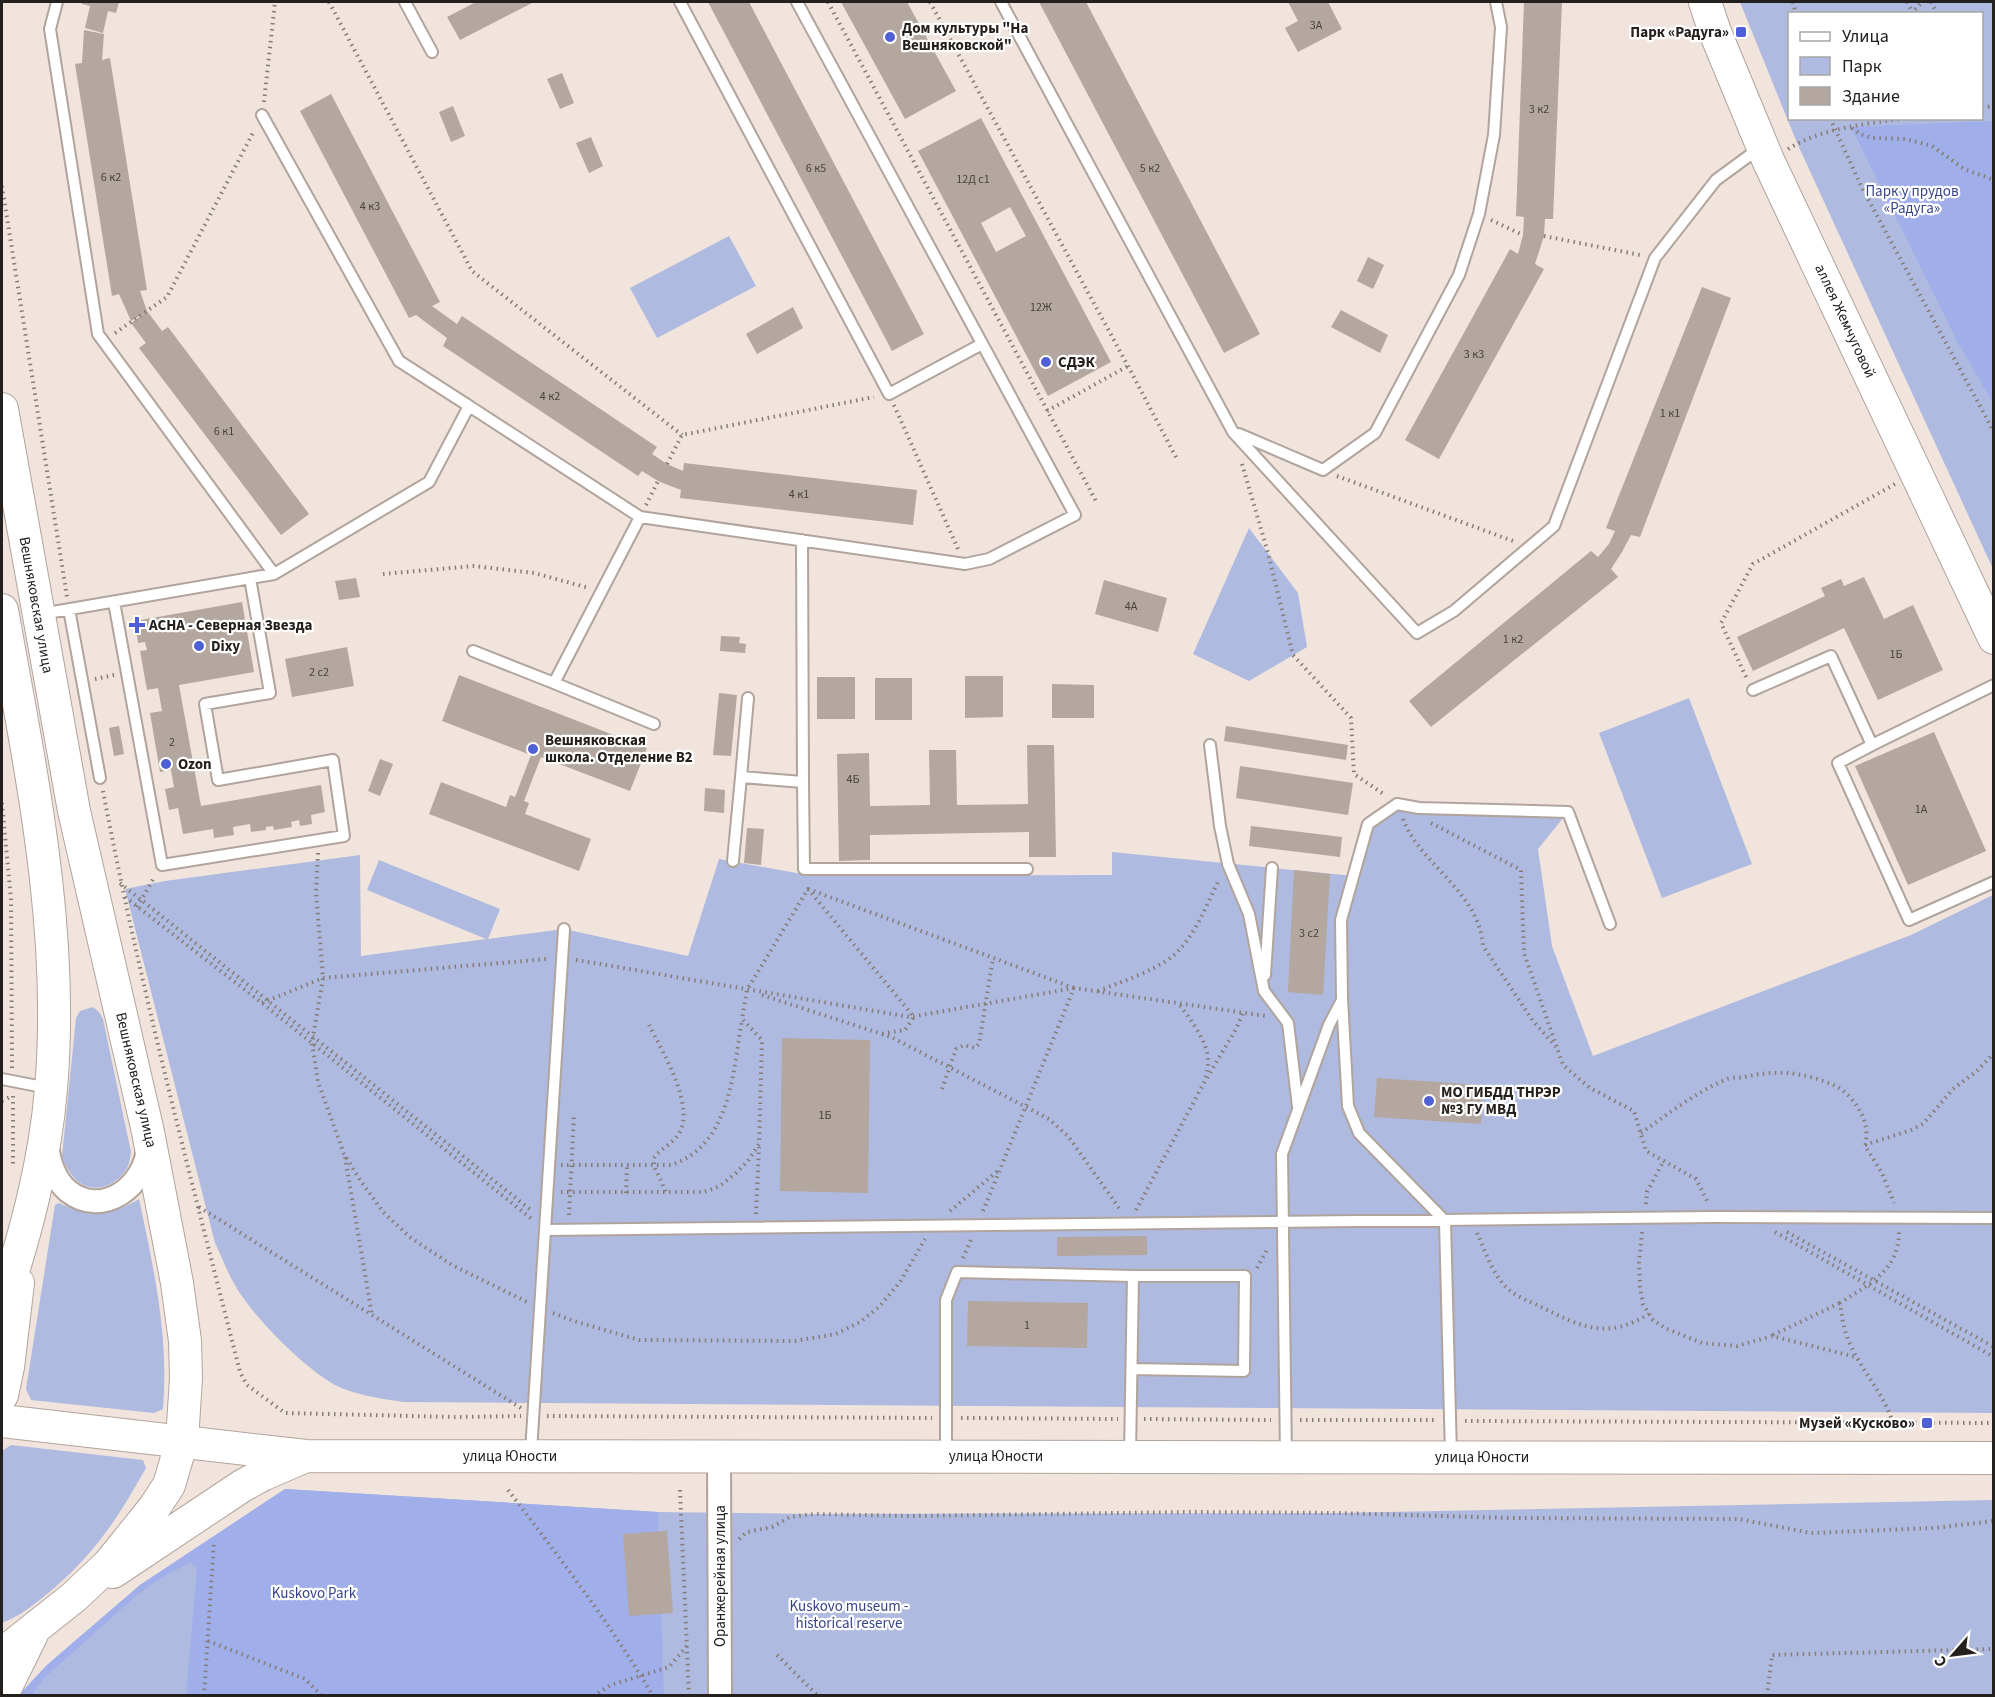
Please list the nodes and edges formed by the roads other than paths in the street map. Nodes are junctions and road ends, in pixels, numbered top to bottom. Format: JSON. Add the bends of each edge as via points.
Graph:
{"nodes":[{"id":1,"x":57,"y":2,"type":"edge"},
{"id":2,"x":405,"y":2,"type":"edge"},
{"id":3,"x":680,"y":2,"type":"edge"},
{"id":4,"x":797,"y":2,"type":"edge"},
{"id":5,"x":1001,"y":2,"type":"edge"},
{"id":6,"x":1496,"y":2,"type":"edge"},
{"id":7,"x":1705,"y":2,"type":"edge"},
{"id":8,"x":432,"y":52,"type":"dead end"},
{"id":9,"x":262,"y":116,"type":"road end"},
{"id":10,"x":1762,"y":146,"type":"junction"},
{"id":11,"x":982,"y":344,"type":"junction"},
{"id":12,"x":469,"y":406,"type":"junction"},
{"id":13,"x":2,"y":410,"type":"edge"},
{"id":14,"x":1233,"y":432,"type":"junction"},
{"id":15,"x":640,"y":517,"type":"junction"},
{"id":16,"x":802,"y":540,"type":"junction"},
{"id":17,"x":274,"y":574,"type":"junction"},
{"id":18,"x":250,"y":578,"type":"junction"},
{"id":19,"x":114,"y":602,"type":"junction"},
{"id":20,"x":69,"y":609,"type":"junction"},
{"id":21,"x":2,"y":610,"type":"edge"},
{"id":22,"x":38,"y":615,"type":"junction"},
{"id":23,"x":1994,"y":638,"type":"edge"},
{"id":24,"x":473,"y":651,"type":"dead end"},
{"id":25,"x":5,"y":653,"type":"edge"},
{"id":26,"x":554,"y":683,"type":"junction"},
{"id":27,"x":1994,"y":685,"type":"edge"},
{"id":28,"x":1753,"y":690,"type":"road end"},
{"id":29,"x":748,"y":698,"type":"dead end"},
{"id":30,"x":654,"y":723,"type":"dead end"},
{"id":31,"x":1210,"y":745,"type":"dead end"},
{"id":32,"x":1872,"y":746,"type":"junction"},
{"id":33,"x":741,"y":777,"type":"junction"},
{"id":34,"x":100,"y":778,"type":"road end"},
{"id":35,"x":803,"y":782,"type":"junction"},
{"id":36,"x":733,"y":861,"type":"dead end"},
{"id":37,"x":1027,"y":868,"type":"dead end"},
{"id":38,"x":1272,"y":868,"type":"dead end"},
{"id":39,"x":1994,"y":882,"type":"edge"},
{"id":40,"x":1610,"y":924,"type":"dead end"},
{"id":41,"x":564,"y":929,"type":"dead end"},
{"id":42,"x":1264,"y":991,"type":"junction"},
{"id":43,"x":1342,"y":999,"type":"junction"},
{"id":44,"x":7,"y":1080,"type":"edge"},
{"id":45,"x":51,"y":1088,"type":"junction"},
{"id":46,"x":1298,"y":1110,"type":"junction"},
{"id":47,"x":148,"y":1132,"type":"junction"},
{"id":48,"x":45,"y":1134,"type":"junction"},
{"id":49,"x":1994,"y":1218,"type":"edge"},
{"id":50,"x":1283,"y":1221,"type":"junction"},
{"id":51,"x":1445,"y":1221,"type":"junction"},
{"id":52,"x":545,"y":1226,"type":"junction"},
{"id":53,"x":23,"y":1241,"type":"junction"},
{"id":54,"x":1133,"y":1276,"type":"junction"},
{"id":55,"x":2,"y":1306,"type":"edge"},
{"id":56,"x":1132,"y":1369,"type":"junction"},
{"id":57,"x":2,"y":1395,"type":"edge"},
{"id":58,"x":2,"y":1421,"type":"edge"},
{"id":59,"x":182,"y":1442,"type":"junction"},
{"id":60,"x":306,"y":1456,"type":"junction"},
{"id":61,"x":530,"y":1456,"type":"junction"},
{"id":62,"x":719,"y":1456,"type":"junction"},
{"id":63,"x":946,"y":1456,"type":"junction"},
{"id":64,"x":1130,"y":1456,"type":"junction"},
{"id":65,"x":1286,"y":1456,"type":"junction"},
{"id":66,"x":1451,"y":1457,"type":"junction"},
{"id":67,"x":1994,"y":1458,"type":"edge"},
{"id":68,"x":74,"y":1597,"type":"junction"},
{"id":69,"x":37,"y":1624,"type":"junction"},
{"id":70,"x":2,"y":1654,"type":"edge"},
{"id":71,"x":2,"y":1695,"type":"edge"},
{"id":72,"x":720,"y":1695,"type":"edge"}],
"edges":[{"from":1,"to":17,"type":"lane","via":[[50,29],[98,334]]},
{"from":2,"to":8,"type":"lane"},
{"from":3,"to":11,"type":"lane","via":[[889,394]]},
{"from":4,"to":11,"type":"lane"},
{"from":5,"to":14,"type":"lane"},
{"from":6,"to":14,"type":"lane","via":[[1501,27],[1494,135],[1479,214],[1459,274],[1375,433],[1323,470]]},
{"from":7,"to":10,"type":"main road","name":"аллея Жемчуговой"},
{"from":9,"to":12,"type":"lane","via":[[399,361]]},
{"from":10,"to":14,"type":"lane","via":[[1716,180],[1655,258],[1554,526],[1454,611],[1418,633]]},
{"from":10,"to":23,"type":"main road","name":"аллея Жемчуговой"},
{"from":11,"to":16,"type":"lane","via":[[1074,515],[989,559],[965,564]]},
{"from":12,"to":15,"type":"lane"},
{"from":12,"to":17,"type":"lane","via":[[429,482]]},
{"from":13,"to":22,"type":"main road","name":"Вешняковская улица"},
{"from":15,"to":16,"type":"lane"},
{"from":15,"to":26,"type":"lane"},
{"from":16,"to":35,"type":"lane"},
{"from":17,"to":18,"type":"lane"},
{"from":18,"to":19,"type":"lane"},
{"from":18,"to":19,"type":"lane","via":[[270,693],[205,704],[218,780],[333,760],[344,836],[162,865]]},
{"from":19,"to":20,"type":"lane"},
{"from":20,"to":22,"type":"lane"},
{"from":20,"to":34,"type":"lane"},
{"from":21,"to":25,"type":"main road"},
{"from":22,"to":47,"type":"main road","name":"Вешняковская улица","via":[[74,811]]},
{"from":24,"to":26,"type":"lane"},
{"from":25,"to":45,"type":"main road","via":[[34,789],[48,888],[54,1006]]},
{"from":26,"to":30,"type":"lane"},
{"from":27,"to":32,"type":"lane"},
{"from":28,"to":32,"type":"lane","via":[[1831,656]]},
{"from":29,"to":33,"type":"lane"},
{"from":31,"to":42,"type":"lane","via":[[1228,864],[1249,914]]},
{"from":32,"to":39,"type":"lane","via":[[1838,763],[1909,920]]},
{"from":33,"to":35,"type":"lane"},
{"from":33,"to":36,"type":"lane"},
{"from":35,"to":37,"type":"lane","via":[[804,869]]},
{"from":38,"to":42,"type":"lane"},
{"from":40,"to":43,"type":"lane","via":[[1568,812],[1397,804],[1368,824],[1341,920]]},
{"from":41,"to":52,"type":"lane"},
{"from":42,"to":46,"type":"lane","via":[[1288,1023]]},
{"from":43,"to":46,"type":"lane"},
{"from":43,"to":51,"type":"lane","via":[[1348,1106],[1359,1133]]},
{"from":44,"to":45,"type":"lane"},
{"from":45,"to":48,"type":"main road"},
{"from":46,"to":50,"type":"lane","via":[[1282,1154]]},
{"from":47,"to":48,"type":"street","via":[[147,1160],[138,1180],[113,1198],[97,1200],[68,1191],[48,1158]]},
{"from":47,"to":59,"type":"main road","name":"Вешняковская улица","via":[[185,1341]]},
{"from":48,"to":53,"type":"main road"},
{"from":49,"to":51,"type":"lane"},
{"from":50,"to":51,"type":"lane"},
{"from":50,"to":52,"type":"lane","via":[[1132,1219],[568,1230]]},
{"from":50,"to":65,"type":"lane"},
{"from":51,"to":66,"type":"lane"},
{"from":52,"to":61,"type":"lane"},
{"from":53,"to":55,"type":"main road"},
{"from":53,"to":57,"type":"main road"},
{"from":54,"to":56,"type":"lane"},
{"from":54,"to":56,"type":"lane","via":[[1245,1276],[1244,1371]]},
{"from":54,"to":63,"type":"lane","via":[[957,1272],[946,1300]]},
{"from":56,"to":64,"type":"lane"},
{"from":58,"to":59,"type":"main road","name":"улица Юности"},
{"from":59,"to":60,"type":"main road","name":"улица Юности"},
{"from":59,"to":68,"type":"main road","name":"Вешняковская улица","via":[[169,1485],[154,1508],[109,1564]]},
{"from":60,"to":61,"type":"main road","name":"улица Юности"},
{"from":60,"to":68,"type":"main road","via":[[242,1486]]},
{"from":61,"to":62,"type":"main road","name":"улица Юности"},
{"from":62,"to":63,"type":"main road","name":"улица Юности"},
{"from":62,"to":72,"type":"street","name":"Оранжерейная улица"},
{"from":63,"to":64,"type":"main road","name":"улица Юности"},
{"from":64,"to":65,"type":"main road","name":"улица Юности"},
{"from":65,"to":66,"type":"main road","name":"улица Юности"},
{"from":66,"to":67,"type":"main road","name":"улица Юности"},
{"from":68,"to":69,"type":"main road","name":"Вешняковская улица"},
{"from":69,"to":70,"type":"main road"},
{"from":69,"to":71,"type":"main road","name":"Вешняковская улица"}]}
